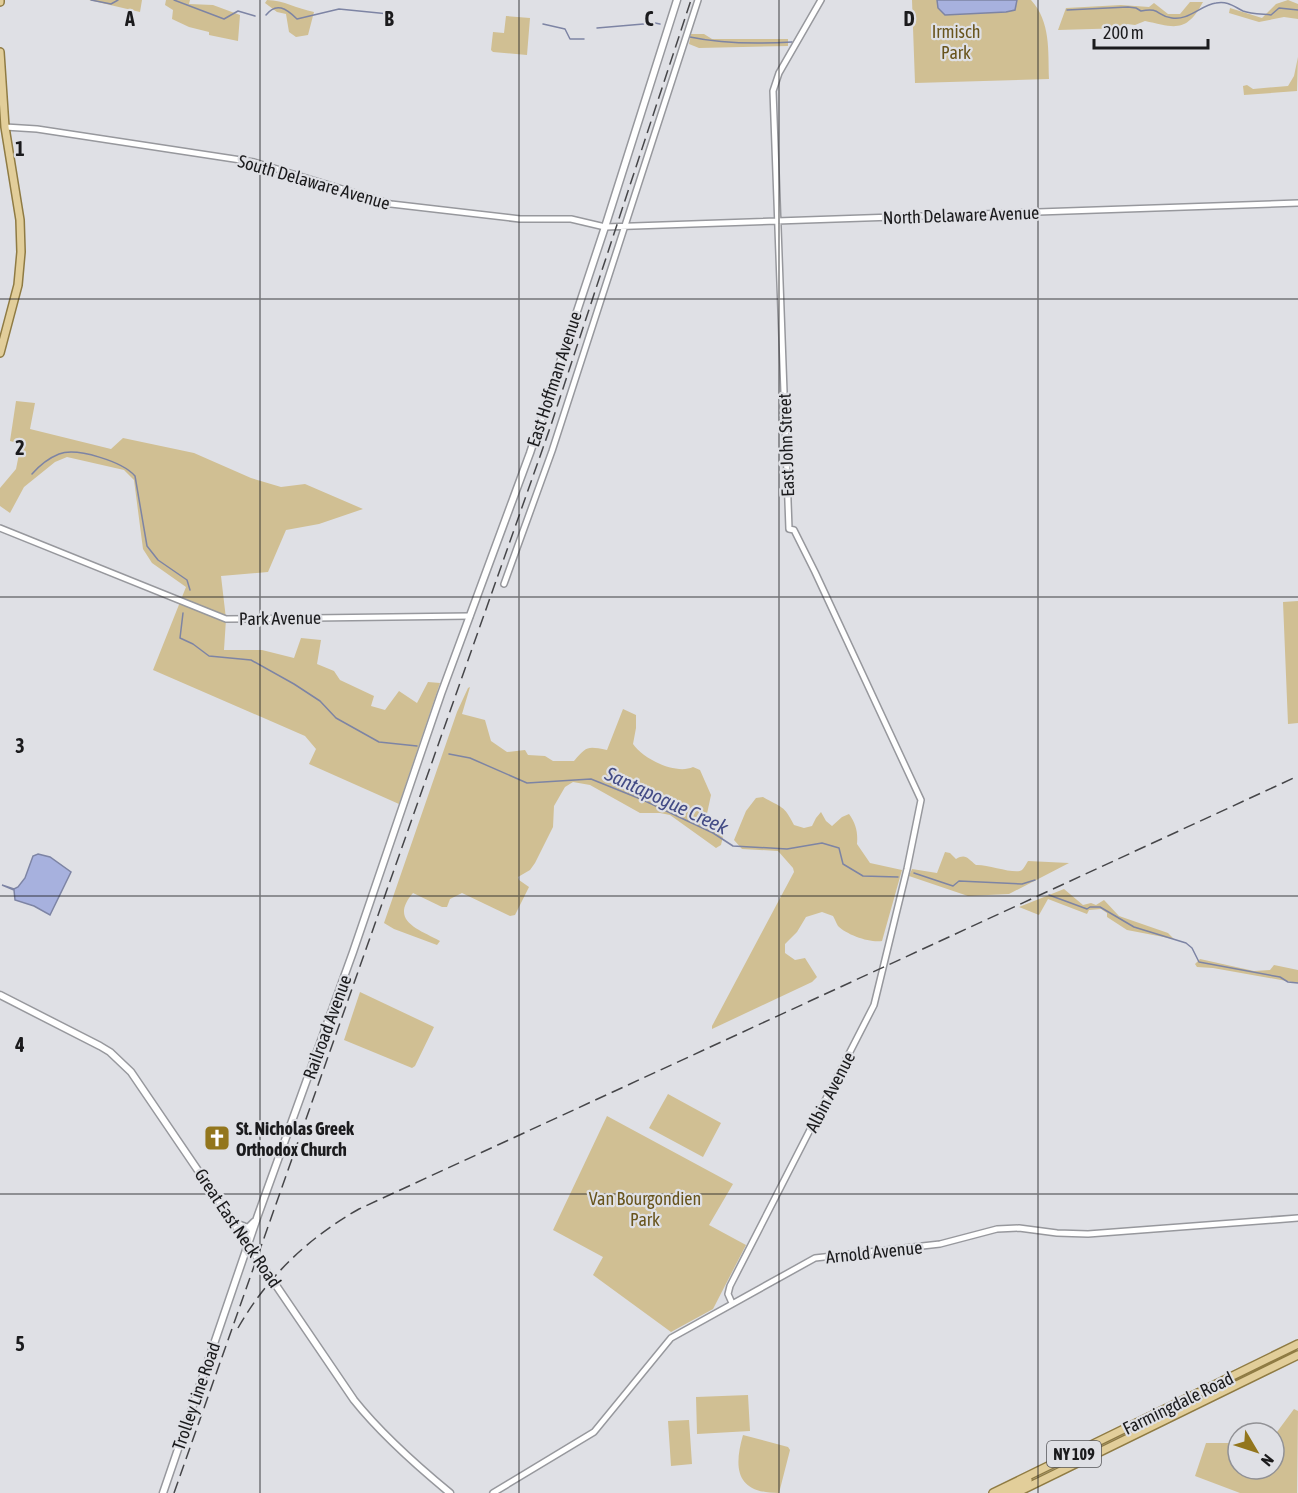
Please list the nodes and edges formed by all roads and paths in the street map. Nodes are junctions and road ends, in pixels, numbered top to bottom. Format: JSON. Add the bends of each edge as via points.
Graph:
{"nodes":[{"id":1,"x":677,"y":0,"type":"edge"},
{"id":2,"x":698,"y":0,"type":"edge"},
{"id":3,"x":821,"y":0,"type":"edge"},
{"id":4,"x":0,"y":52,"type":"edge"},
{"id":5,"x":5,"y":127,"type":"junction"},
{"id":6,"x":1298,"y":202,"type":"edge"},
{"id":7,"x":778,"y":222,"type":"junction"},
{"id":8,"x":605,"y":227,"type":"junction"},
{"id":9,"x":625,"y":228,"type":"junction"},
{"id":10,"x":0,"y":352,"type":"edge"},
{"id":11,"x":0,"y":528,"type":"edge"},
{"id":12,"x":504,"y":585,"type":"dead end"},
{"id":13,"x":470,"y":616,"type":"junction"},
{"id":14,"x":421,"y":754,"type":"joint"},
{"id":15,"x":907,"y":869,"type":"joint"},
{"id":16,"x":0,"y":995,"type":"edge"},
{"id":17,"x":258,"y":1215,"type":"junction"},
{"id":18,"x":1298,"y":1218,"type":"edge"},
{"id":19,"x":234,"y":1223,"type":"junction"},
{"id":20,"x":248,"y":1244,"type":"junction"},
{"id":21,"x":230,"y":1299,"type":"joint"},
{"id":22,"x":732,"y":1303,"type":"junction"},
{"id":23,"x":1298,"y":1344,"type":"edge"},
{"id":24,"x":1282,"y":1352,"type":"junction"},
{"id":25,"x":1298,"y":1355,"type":"edge"},
{"id":26,"x":1286,"y":1360,"type":"junction"},
{"id":27,"x":1269,"y":1369,"type":"junction"},
{"id":28,"x":1154,"y":1414,"type":"junction"},
{"id":29,"x":1137,"y":1423,"type":"junction"},
{"id":30,"x":1141,"y":1431,"type":"junction"},
{"id":31,"x":1124,"y":1440,"type":"junction"},
{"id":32,"x":1045,"y":1468,"type":"junction"},
{"id":33,"x":163,"y":1493,"type":"edge"},
{"id":34,"x":450,"y":1493,"type":"edge"},
{"id":35,"x":493,"y":1493,"type":"edge"},
{"id":36,"x":993,"y":1493,"type":"edge"},
{"id":37,"x":1005,"y":1493,"type":"edge"},
{"id":38,"x":1016,"y":1493,"type":"edge"}],
"edges":[{"from":1,"to":8,"type":"main road","name":"East Hoffman Avenue"},
{"from":2,"to":9,"type":"street","name":"East Hoffman Avenue"},
{"from":3,"to":7,"type":"street","name":"East John Street","via":[[779,73],[773,91]]},
{"from":4,"to":5,"type":"main road"},
{"from":5,"to":8,"type":"street","name":"South Delaware Avenue","via":[[254,162],[391,204],[520,219],[571,219]]},
{"from":5,"to":10,"type":"main road","via":[[20,220],[21,252],[18,285]]},
{"from":6,"to":7,"type":"street","name":"North Delaware Avenue"},
{"from":7,"to":9,"type":"street","name":"North Delaware Avenue"},
{"from":7,"to":15,"type":"street","name":"East John Street","via":[[789,529],[794,530],[814,569],[921,800]]},
{"from":8,"to":9,"type":"street","name":"South Delaware Avenue"},
{"from":8,"to":13,"type":"main road","name":"East Hoffman Avenue","via":[[530,453]]},
{"from":9,"to":12,"type":"street","name":"East Hoffman Avenue"},
{"from":11,"to":13,"type":"street","name":"Park Avenue","via":[[226,619]]},
{"from":13,"to":14,"type":"main road","name":"East Hoffman Avenue"},
{"from":14,"to":17,"type":"main road","name":"Railroad Avenue"},
{"from":15,"to":22,"type":"street","name":"Albin Avenue","via":[[874,1005],[730,1286]]},
{"from":16,"to":19,"type":"main road","name":"Great East Neck Road","via":[[100,1046],[131,1072]]},
{"from":17,"to":19,"type":"main road","via":[[251,1227]]},
{"from":17,"to":20,"type":"main road","name":"Railroad Avenue"},
{"from":18,"to":22,"type":"street","name":"Arnold Avenue","via":[[1088,1234],[1019,1228],[988,1230],[940,1244],[815,1258]]},
{"from":19,"to":20,"type":"main road","name":"Great East Neck Road"},
{"from":20,"to":21,"type":"main road","name":"Railroad Avenue"},
{"from":20,"to":34,"type":"main road","name":"Great East Neck Road","via":[[367,1416]]},
{"from":21,"to":33,"type":"main road","name":"Trolley Line Road"},
{"from":22,"to":35,"type":"street","name":"Arnold Avenue","via":[[668,1341],[593,1434]]},
{"from":23,"to":24,"type":"main road","name":"Farmingdale Road","number":"NY 109"},
{"from":23,"to":26,"type":"main road"},
{"from":24,"to":27,"type":"main road","via":[[1283,1358]]},
{"from":24,"to":28,"type":"main road","name":"Farmingdale Road","number":"NY 109"},
{"from":25,"to":26,"type":"main road","name":"Farmingdale Road","number":"NY 109"},
{"from":26,"to":27,"type":"main road","name":"Farmingdale Road","number":"NY 109"},
{"from":27,"to":30,"type":"main road","name":"Farmingdale Road","number":"NY 109"},
{"from":28,"to":29,"type":"main road","name":"Farmingdale Road","number":"NY 109"},
{"from":28,"to":30,"type":"main road","via":[[1143,1423]]},
{"from":29,"to":31,"type":"main road"},
{"from":29,"to":32,"type":"main road","name":"Farmingdale Road","number":"NY 109"},
{"from":30,"to":31,"type":"main road","name":"Farmingdale Road","number":"NY 109"},
{"from":31,"to":38,"type":"main road","name":"Farmingdale Road","number":"NY 109"},
{"from":32,"to":36,"type":"main road","name":"Farmingdale Road","number":"NY 109"},
{"from":32,"to":37,"type":"main road"}]}
